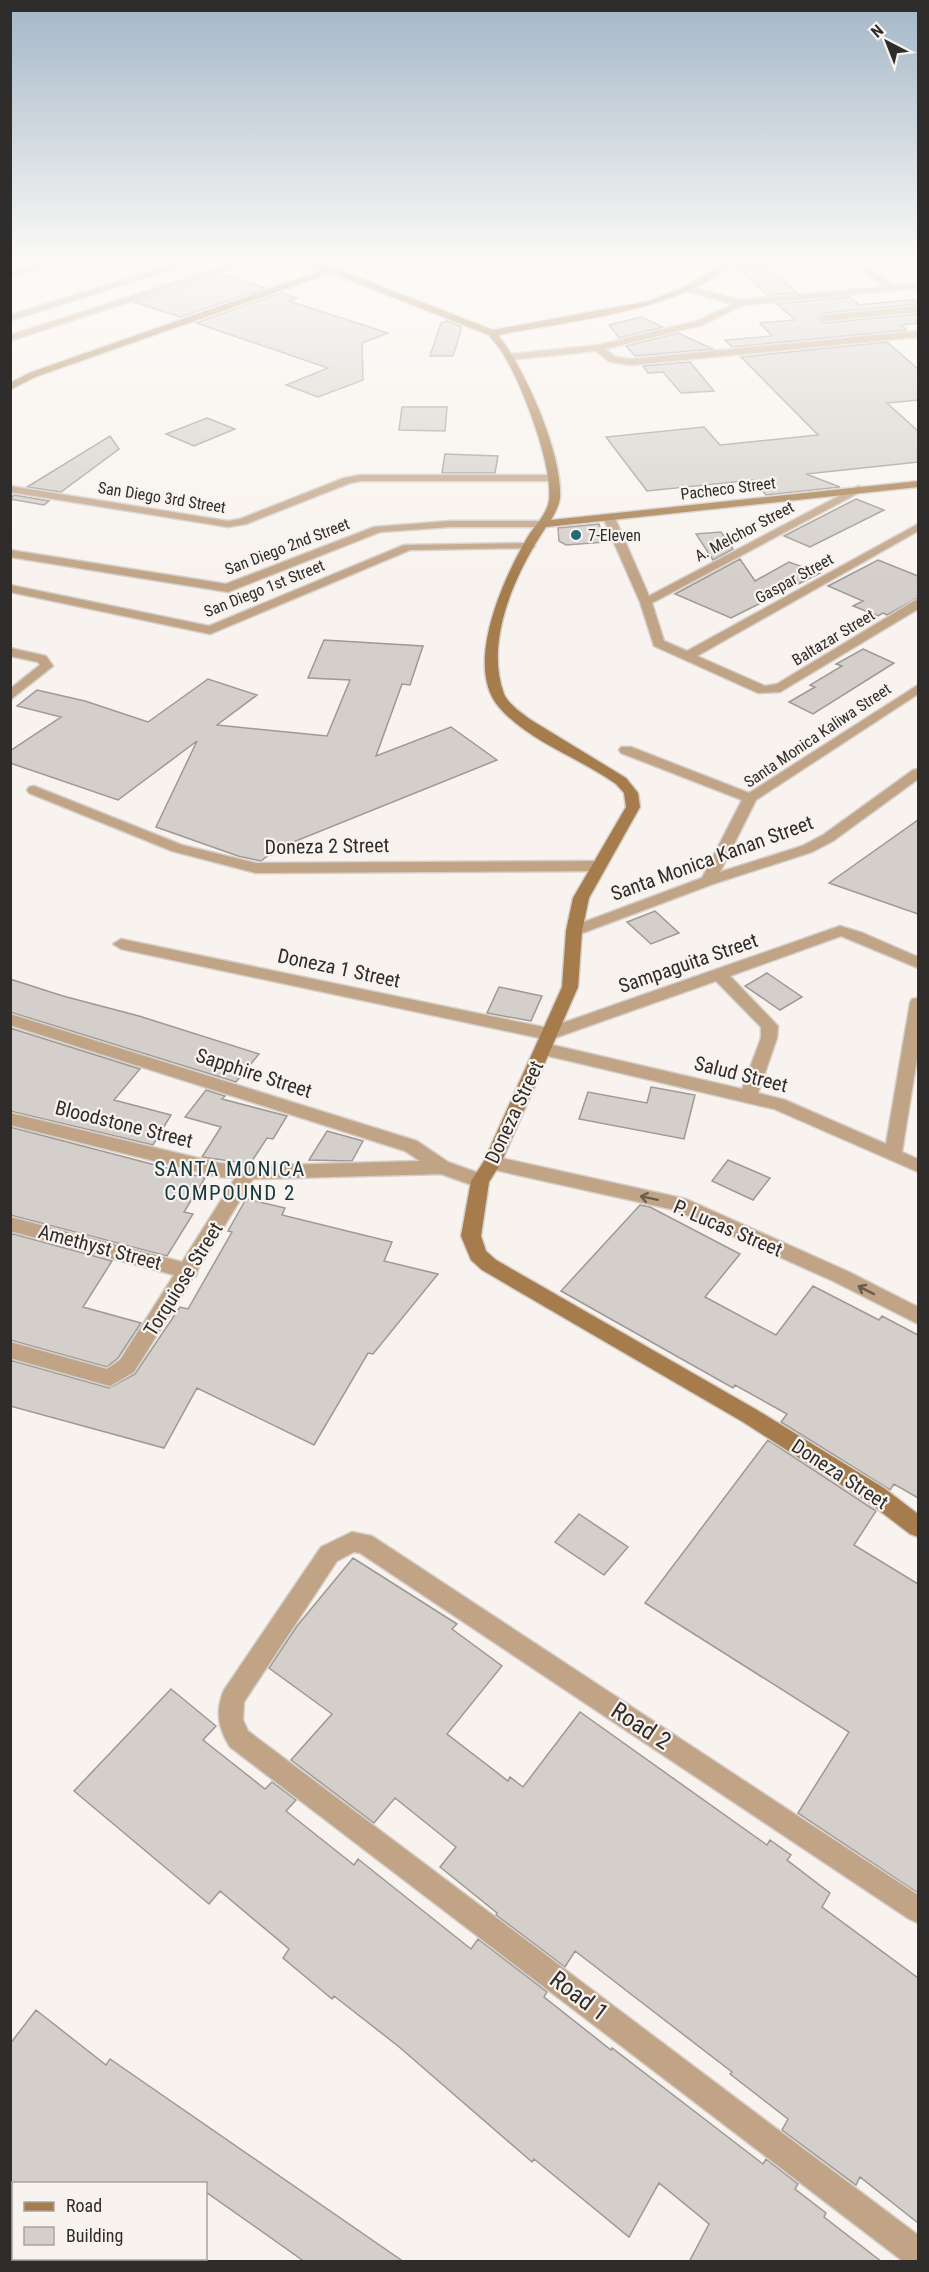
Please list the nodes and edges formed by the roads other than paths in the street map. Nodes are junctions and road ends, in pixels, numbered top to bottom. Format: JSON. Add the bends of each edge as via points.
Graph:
{"nodes":[{"id":1,"x":55,"y":367,"type":"edge"},
{"id":2,"x":514,"y":367,"type":"edge"},
{"id":3,"x":12,"y":385,"type":"edge"},
{"id":4,"x":553,"y":478,"type":"junction"},
{"id":5,"x":918,"y":484,"type":"edge"},
{"id":6,"x":10,"y":489,"type":"edge"},
{"id":7,"x":858,"y":489,"type":"junction"},
{"id":8,"x":609,"y":518,"type":"junction"},
{"id":9,"x":541,"y":524,"type":"junction"},
{"id":10,"x":918,"y":527,"type":"edge"},
{"id":11,"x":529,"y":546,"type":"junction"},
{"id":12,"x":10,"y":553,"type":"edge"},
{"id":13,"x":10,"y":588,"type":"edge"},
{"id":14,"x":646,"y":602,"type":"junction"},
{"id":15,"x":918,"y":604,"type":"edge"},
{"id":16,"x":10,"y":652,"type":"edge"},
{"id":17,"x":686,"y":657,"type":"junction"},
{"id":18,"x":918,"y":689,"type":"edge"},
{"id":19,"x":10,"y":696,"type":"edge"},
{"id":20,"x":626,"y":750,"type":"dead end"},
{"id":21,"x":918,"y":773,"type":"edge"},
{"id":22,"x":34,"y":790,"type":"dead end"},
{"id":23,"x":750,"y":798,"type":"junction"},
{"id":24,"x":598,"y":866,"type":"junction"},
{"id":25,"x":708,"y":881,"type":"junction"},
{"id":26,"x":574,"y":931,"type":"junction"},
{"id":27,"x":121,"y":944,"type":"dead end"},
{"id":28,"x":918,"y":963,"type":"edge"},
{"id":29,"x":719,"y":974,"type":"junction"},
{"id":30,"x":918,"y":1003,"type":"edge"},
{"id":31,"x":10,"y":1019,"type":"edge"},
{"id":32,"x":547,"y":1042,"type":"junction"},
{"id":33,"x":748,"y":1097,"type":"junction"},
{"id":34,"x":10,"y":1119,"type":"edge"},
{"id":35,"x":893,"y":1154,"type":"junction"},
{"id":36,"x":492,"y":1163,"type":"junction"},
{"id":37,"x":918,"y":1166,"type":"edge"},
{"id":38,"x":442,"y":1167,"type":"junction"},
{"id":39,"x":248,"y":1173,"type":"junction"},
{"id":40,"x":480,"y":1181,"type":"junction"},
{"id":41,"x":10,"y":1224,"type":"edge"},
{"id":42,"x":189,"y":1271,"type":"junction"},
{"id":43,"x":918,"y":1316,"type":"edge"},
{"id":44,"x":10,"y":1350,"type":"edge"},
{"id":45,"x":918,"y":1527,"type":"edge"},
{"id":46,"x":364,"y":1543,"type":"joint"},
{"id":47,"x":918,"y":1910,"type":"edge"},
{"id":48,"x":918,"y":2253,"type":"edge"}],
"edges":[{"from":1,"to":3,"type":"street"},
{"from":2,"to":4,"type":"street"},
{"from":4,"to":6,"type":"street","name":"San Diego 3rd Street","via":[[360,478],[228,524]]},
{"from":4,"to":9,"type":"street","name":"Doneza Street","via":[[554,501]]},
{"from":5,"to":7,"type":"street","name":"Pacheco Street"},
{"from":7,"to":8,"type":"street","name":"Pacheco Street"},
{"from":7,"to":14,"type":"street","name":"A. Melchor Street"},
{"from":8,"to":9,"type":"street","name":"Pacheco Street"},
{"from":8,"to":14,"type":"street"},
{"from":9,"to":11,"type":"street","name":"Doneza Street"},
{"from":9,"to":12,"type":"street","name":"San Diego 2nd Street","via":[[378,529],[228,588]]},
{"from":10,"to":17,"type":"street","name":"Gaspar Street"},
{"from":11,"to":13,"type":"street","name":"San Diego 1st Street","via":[[408,547],[210,630]]},
{"from":11,"to":24,"type":"street","name":"Doneza Street","via":[[495,622],[490,661],[501,702],[544,735],[620,779],[631,793],[633,807]]},
{"from":14,"to":17,"type":"street","via":[[658,643]]},
{"from":15,"to":17,"type":"street","name":"Baltazar Street","via":[[771,691]]},
{"from":16,"to":19,"type":"street","via":[[42,659],[47,666]]},
{"from":18,"to":23,"type":"street","name":"Santa Monica Kaliwa Street"},
{"from":20,"to":23,"type":"street"},
{"from":21,"to":25,"type":"street","name":"Santa Monica Kanan Street","via":[[807,849]]},
{"from":22,"to":24,"type":"street","name":"Doneza 2 Street","via":[[177,848],[256,868]]},
{"from":23,"to":25,"type":"street","name":"Santa Monica Kaliwa Street"},
{"from":24,"to":26,"type":"street","name":"Doneza Street","via":[[581,898]]},
{"from":25,"to":26,"type":"street","name":"Santa Monica Kanan Street"},
{"from":26,"to":32,"type":"street","name":"Doneza Street","via":[[570,987]]},
{"from":27,"to":32,"type":"street","name":"Doneza 1 Street"},
{"from":28,"to":29,"type":"street","name":"Sampaguita Street","via":[[840,931]]},
{"from":29,"to":32,"type":"street","name":"Sampaguita Street"},
{"from":29,"to":33,"type":"street","via":[[770,1026]]},
{"from":30,"to":35,"type":"street"},
{"from":31,"to":38,"type":"street","name":"Sapphire Street","via":[[411,1146]]},
{"from":32,"to":33,"type":"street","name":"Salud Street"},
{"from":32,"to":36,"type":"street","name":"Doneza Street"},
{"from":33,"to":35,"type":"street","name":"Salud Street","via":[[779,1104]]},
{"from":34,"to":39,"type":"street","name":"Bloodstone Street","via":[[219,1170]]},
{"from":35,"to":37,"type":"street","name":"Salud Street"},
{"from":36,"to":40,"type":"street","name":"Doneza Street"},
{"from":43,"to":36,"type":"street","name":"P. Lucas Street","one_way":true,"via":[[840,1276],[679,1204]]},
{"from":38,"to":39,"type":"street","name":"Bloodstone Street"},
{"from":38,"to":40,"type":"street","name":"Sapphire Street"},
{"from":39,"to":42,"type":"street","name":"Torquiose Street"},
{"from":40,"to":45,"type":"street","name":"Doneza Street","via":[[471,1236],[478,1255],[489,1265],[750,1416],[876,1495]]},
{"from":41,"to":42,"type":"street","name":"Amethyst Street"},
{"from":42,"to":44,"type":"street","name":"Torquiose Street","via":[[127,1366],[110,1378]]},
{"from":46,"to":47,"type":"street","name":"Road 2"},
{"from":46,"to":48,"type":"street","name":"Road 1","via":[[352,1542],[329,1554],[233,1698],[228,1714],[239,1739]]}]}
